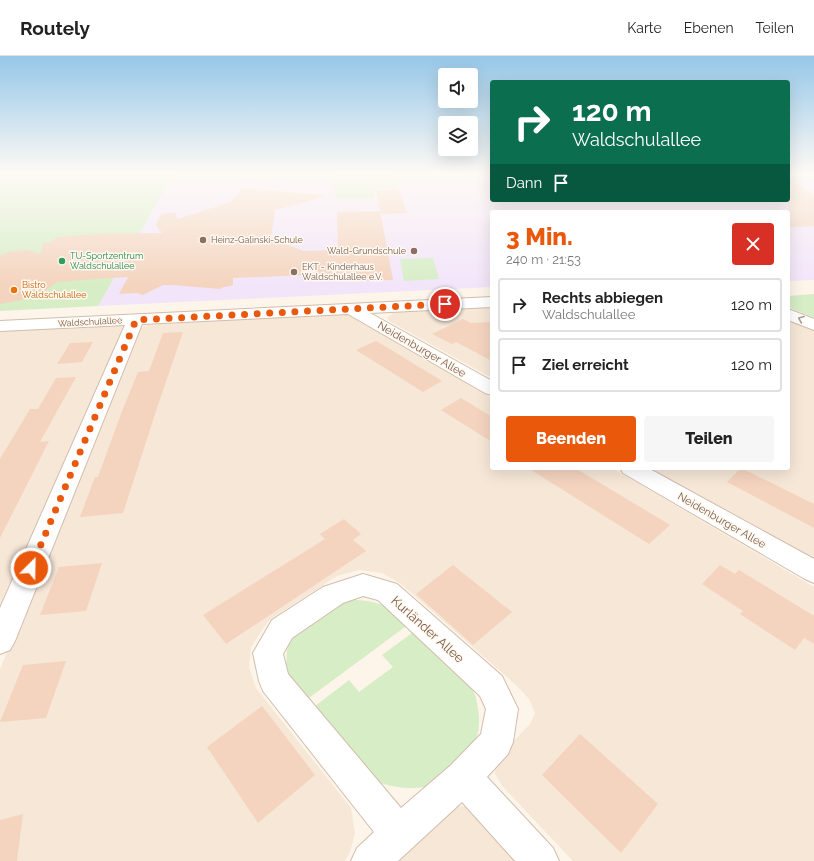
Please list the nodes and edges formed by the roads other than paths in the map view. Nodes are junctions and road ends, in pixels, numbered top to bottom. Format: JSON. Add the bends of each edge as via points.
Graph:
{"nodes":[{"id":1,"x":490,"y":302,"type":"edge"},
{"id":2,"x":351,"y":309,"type":"junction"},
{"id":3,"x":790,"y":315,"type":"edge"},
{"id":4,"x":136,"y":320,"type":"junction"},
{"id":5,"x":814,"y":325,"type":"edge"},
{"id":6,"x":0,"y":326,"type":"edge"},
{"id":7,"x":490,"y":388,"type":"edge"},
{"id":8,"x":635,"y":470,"type":"edge"},
{"id":9,"x":814,"y":572,"type":"edge"},
{"id":10,"x":0,"y":641,"type":"edge"},
{"id":11,"x":463,"y":777,"type":"junction"},
{"id":12,"x":399,"y":834,"type":"junction"},
{"id":13,"x":370,"y":861,"type":"edge"},
{"id":14,"x":540,"y":861,"type":"edge"}],
"edges":[{"from":1,"to":2,"type":"street","name":"Waldschulallee"},
{"from":2,"to":4,"type":"street","name":"Waldschulallee"},
{"from":2,"to":7,"type":"street","name":"Neidenburger Allee"},
{"from":5,"to":3,"type":"street","one_way":true},
{"from":4,"to":6,"type":"street","name":"Waldschulallee"},
{"from":4,"to":10,"type":"street"},
{"from":8,"to":9,"type":"street","name":"Neidenburger Allee"},
{"from":11,"to":12,"type":"street","name":"Kurländer Allee"},
{"from":11,"to":12,"type":"street","name":"Kurländer Allee","via":[[496,742],[502,709],[491,686],[387,592],[363,585],[334,595],[282,629],[268,653],[274,681]]},
{"from":11,"to":14,"type":"street"},
{"from":12,"to":13,"type":"street","name":"Kurländer Allee"}]}
